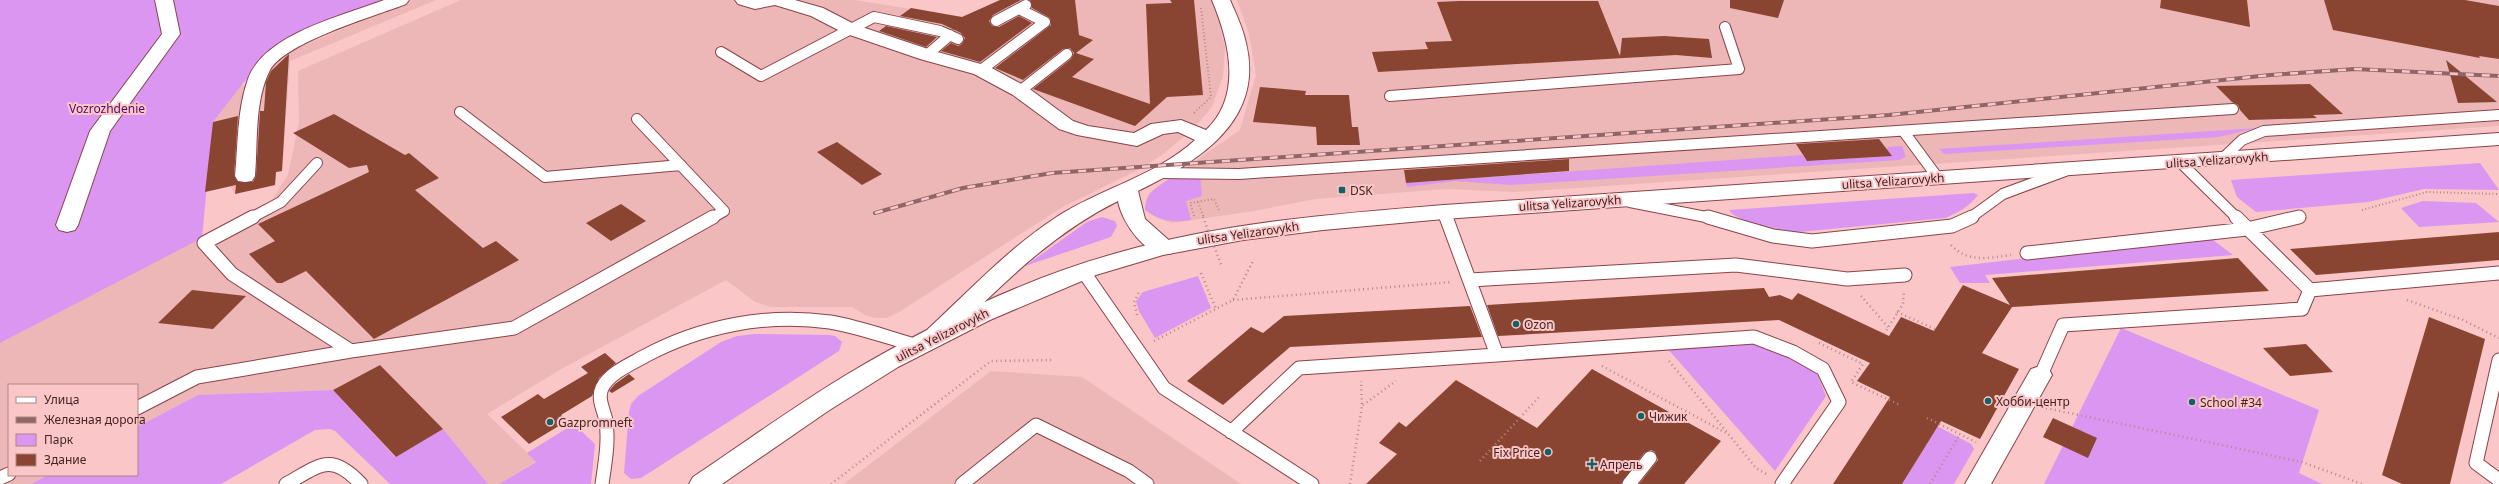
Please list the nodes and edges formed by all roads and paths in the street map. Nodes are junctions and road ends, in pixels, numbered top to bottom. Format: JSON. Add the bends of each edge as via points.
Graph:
{"nodes":[{"id":1,"x":164,"y":0,"type":"edge"},
{"id":2,"x":400,"y":0,"type":"edge"},
{"id":3,"x":744,"y":0,"type":"edge"},
{"id":4,"x":776,"y":0,"type":"edge"},
{"id":5,"x":1222,"y":0,"type":"edge"},
{"id":6,"x":996,"y":21,"type":"dead end"},
{"id":7,"x":1725,"y":27,"type":"dead end"},
{"id":8,"x":850,"y":29,"type":"junction"},
{"id":9,"x":721,"y":52,"type":"dead end"},
{"id":10,"x":1067,"y":54,"type":"dead end"},
{"id":11,"x":926,"y":55,"type":"junction"},
{"id":12,"x":981,"y":70,"type":"junction"},
{"id":13,"x":1020,"y":91,"type":"junction"},
{"id":14,"x":1390,"y":96,"type":"dead end"},
{"id":15,"x":2233,"y":109,"type":"dead end"},
{"id":16,"x":460,"y":112,"type":"dead end"},
{"id":17,"x":2499,"y":115,"type":"edge"},
{"id":18,"x":637,"y":119,"type":"dead end"},
{"id":19,"x":1181,"y":126,"type":"junction"},
{"id":20,"x":1904,"y":132,"type":"junction"},
{"id":21,"x":1208,"y":138,"type":"junction"},
{"id":22,"x":2499,"y":139,"type":"edge"},
{"id":23,"x":2222,"y":159,"type":"junction"},
{"id":24,"x":2180,"y":162,"type":"junction"},
{"id":25,"x":317,"y":163,"type":"dead end"},
{"id":26,"x":681,"y":165,"type":"junction"},
{"id":27,"x":2065,"y":170,"type":"junction"},
{"id":28,"x":1160,"y":172,"type":"junction"},
{"id":29,"x":246,"y":176,"type":"dead end"},
{"id":30,"x":1938,"y":178,"type":"junction"},
{"id":31,"x":1127,"y":189,"type":"junction"},
{"id":32,"x":2499,"y":194,"type":"edge"},
{"id":33,"x":1613,"y":200,"type":"junction"},
{"id":34,"x":1198,"y":202,"type":"junction"},
{"id":35,"x":2362,"y":210,"type":"dead end"},
{"id":36,"x":1220,"y":212,"type":"dead end"},
{"id":37,"x":1444,"y":212,"type":"junction"},
{"id":38,"x":1194,"y":216,"type":"dead end"},
{"id":39,"x":2299,"y":217,"type":"dead end"},
{"id":40,"x":67,"y":225,"type":"dead end"},
{"id":41,"x":1939,"y":229,"type":"junction"},
{"id":42,"x":2247,"y":229,"type":"junction"},
{"id":43,"x":1164,"y":248,"type":"junction"},
{"id":44,"x":2027,"y":253,"type":"joint"},
{"id":45,"x":1254,"y":259,"type":"dead end"},
{"id":46,"x":1222,"y":267,"type":"dead end"},
{"id":47,"x":1083,"y":271,"type":"junction"},
{"id":48,"x":1201,"y":273,"type":"dead end"},
{"id":49,"x":2499,"y":273,"type":"edge"},
{"id":50,"x":1905,"y":275,"type":"dead end"},
{"id":51,"x":1470,"y":280,"type":"junction"},
{"id":52,"x":2383,"y":284,"type":"junction"},
{"id":53,"x":1140,"y":290,"type":"dead end"},
{"id":54,"x":2310,"y":290,"type":"junction"},
{"id":55,"x":1233,"y":300,"type":"junction"},
{"id":56,"x":1216,"y":309,"type":"junction"},
{"id":57,"x":1898,"y":312,"type":"dead end"},
{"id":58,"x":1139,"y":318,"type":"dead end"},
{"id":59,"x":1935,"y":329,"type":"dead end"},
{"id":60,"x":1148,"y":336,"type":"dead end"},
{"id":61,"x":2499,"y":338,"type":"edge"},
{"id":62,"x":926,"y":341,"type":"junction"},
{"id":63,"x":1151,"y":342,"type":"junction"},
{"id":64,"x":1655,"y":344,"type":"junction"},
{"id":65,"x":1819,"y":344,"type":"dead end"},
{"id":66,"x":1155,"y":348,"type":"dead end"},
{"id":67,"x":1573,"y":350,"type":"junction"},
{"id":68,"x":351,"y":351,"type":"junction"},
{"id":69,"x":1497,"y":355,"type":"junction"},
{"id":70,"x":1052,"y":360,"type":"dead end"},
{"id":71,"x":1423,"y":360,"type":"junction"},
{"id":72,"x":2499,"y":360,"type":"edge"},
{"id":73,"x":1360,"y":364,"type":"junction"},
{"id":74,"x":2042,"y":372,"type":"joint"},
{"id":75,"x":1541,"y":395,"type":"dead end"},
{"id":76,"x":2024,"y":403,"type":"junction"},
{"id":77,"x":1900,"y":405,"type":"dead end"},
{"id":78,"x":1362,"y":406,"type":"junction"},
{"id":79,"x":138,"y":407,"type":"edge"},
{"id":80,"x":1927,"y":418,"type":"dead end"},
{"id":81,"x":1231,"y":432,"type":"junction"},
{"id":82,"x":1960,"y":434,"type":"junction"},
{"id":83,"x":1730,"y":436,"type":"junction"},
{"id":84,"x":1996,"y":451,"type":"junction"},
{"id":85,"x":1650,"y":458,"type":"dead end"},
{"id":86,"x":1480,"y":461,"type":"dead end"},
{"id":87,"x":2499,"y":480,"type":"edge"},
{"id":88,"x":286,"y":484,"type":"edge"},
{"id":89,"x":361,"y":484,"type":"edge"},
{"id":90,"x":602,"y":484,"type":"edge"},
{"id":91,"x":702,"y":484,"type":"edge"},
{"id":92,"x":831,"y":484,"type":"edge"},
{"id":93,"x":962,"y":484,"type":"edge"},
{"id":94,"x":1147,"y":484,"type":"edge"},
{"id":95,"x":1312,"y":484,"type":"edge"},
{"id":96,"x":1350,"y":484,"type":"edge"},
{"id":97,"x":1629,"y":484,"type":"edge"},
{"id":98,"x":1782,"y":484,"type":"edge"},
{"id":99,"x":1930,"y":484,"type":"edge"},
{"id":100,"x":1978,"y":484,"type":"edge"},
{"id":101,"x":2362,"y":484,"type":"edge"}],
"edges":[{"from":1,"to":40,"type":"street","via":[[171,34],[100,130]]},
{"from":2,"to":29,"type":"street","via":[[289,44],[268,59],[254,90]]},
{"from":3,"to":4,"type":"street","via":[[755,4]]},
{"from":4,"to":8,"type":"street","via":[[817,12]]},
{"from":5,"to":19,"type":"path","via":[[1200,2],[1211,97]]},
{"from":5,"to":21,"type":"street","via":[[1240,57],[1230,113]]},
{"from":6,"to":12,"type":"lane","via":[[1023,6],[1045,22]]},
{"from":7,"to":14,"type":"lane","via":[[1739,69]]},
{"from":8,"to":9,"type":"lane","via":[[761,76]]},
{"from":8,"to":11,"type":"street"},
{"from":8,"to":11,"type":"lane","via":[[874,17],[954,37]]},
{"from":10,"to":13,"type":"lane"},
{"from":11,"to":12,"type":"street"},
{"from":12,"to":13,"type":"street"},
{"from":13,"to":19,"type":"street","via":[[1047,114],[1066,125],[1113,138],[1137,140],[1158,128]]},
{"from":15,"to":20,"type":"lane"},
{"from":16,"to":26,"type":"lane","via":[[545,177]]},
{"from":17,"to":23,"type":"lane","via":[[2264,131],[2242,140]]},
{"from":18,"to":26,"type":"lane"},
{"from":19,"to":21,"type":"street"},
{"from":20,"to":28,"type":"lane","via":[[1239,174]]},
{"from":20,"to":30,"type":"lane"},
{"from":21,"to":28,"type":"street"},
{"from":22,"to":23,"type":"street","name":"ulitsa Yelizarovykh"},
{"from":23,"to":24,"type":"street","name":"ulitsa Yelizarovykh"},
{"from":24,"to":27,"type":"street","name":"ulitsa Yelizarovykh"},
{"from":24,"to":42,"type":"lane"},
{"from":25,"to":68,"type":"lane","via":[[281,202],[204,244],[232,274]]},
{"from":26,"to":68,"type":"lane","via":[[724,211],[514,328]]},
{"from":27,"to":30,"type":"street","name":"ulitsa Yelizarovykh"},
{"from":27,"to":41,"type":"lane","via":[[2003,194],[1965,221]]},
{"from":28,"to":31,"type":"street"},
{"from":30,"to":33,"type":"street","name":"ulitsa Yelizarovykh"},
{"from":31,"to":43,"type":"street","via":[[1131,218]]},
{"from":31,"to":62,"type":"street","via":[[1084,210],[1024,251]]},
{"from":32,"to":35,"type":"path","via":[[2427,192]]},
{"from":33,"to":37,"type":"street","name":"ulitsa Yelizarovykh"},
{"from":33,"to":41,"type":"lane","via":[[1698,214],[1794,240],[1812,241]]},
{"from":34,"to":36,"type":"path","via":[[1214,197]]},
{"from":34,"to":38,"type":"path","via":[[1190,203]]},
{"from":34,"to":46,"type":"path","bridge":true},
{"from":37,"to":43,"type":"street","name":"ulitsa Yelizarovykh","via":[[1204,238]]},
{"from":37,"to":51,"type":"lane"},
{"from":39,"to":42,"type":"lane"},
{"from":41,"to":44,"type":"path","via":[[1958,254],[1971,259]]},
{"from":42,"to":44,"type":"lane"},
{"from":42,"to":54,"type":"lane"},
{"from":43,"to":47,"type":"street","name":"ulitsa Yelizarovykh"},
{"from":45,"to":55,"type":"path"},
{"from":47,"to":62,"type":"street","name":"ulitsa Yelizarovykh","via":[[1029,292]]},
{"from":47,"to":81,"type":"lane","via":[[1164,388]]},
{"from":48,"to":56,"type":"path"},
{"from":49,"to":52,"type":"lane"},
{"from":50,"to":51,"type":"lane","via":[[1847,279],[1736,265]]},
{"from":51,"to":55,"type":"path"},
{"from":51,"to":69,"type":"lane"},
{"from":52,"to":54,"type":"lane"},
{"from":52,"to":61,"type":"path","via":[[2394,294],[2463,320]]},
{"from":53,"to":58,"type":"path","via":[[1134,298],[1133,307]]},
{"from":54,"to":74,"type":"lane","via":[[2302,309],[2063,325]]},
{"from":55,"to":56,"type":"path"},
{"from":56,"to":63,"type":"path"},
{"from":57,"to":59,"type":"path"},
{"from":60,"to":63,"type":"path"},
{"from":62,"to":90,"type":"lane","via":[[820,321],[795,319],[726,327],[672,342],[608,379],[600,394],[606,421],[606,454]]},
{"from":62,"to":91,"type":"street","name":"ulitsa Yelizarovykh","via":[[837,392]]},
{"from":63,"to":66,"type":"path"},
{"from":64,"to":67,"type":"lane"},
{"from":64,"to":83,"type":"path"},
{"from":64,"to":98,"type":"lane","via":[[1754,337],[1793,352],[1823,369],[1839,402]]},
{"from":65,"to":77,"type":"path","via":[[1864,364],[1851,382]]},
{"from":67,"to":69,"type":"lane"},
{"from":67,"to":83,"type":"path"},
{"from":68,"to":79,"type":"lane","via":[[197,377]]},
{"from":69,"to":71,"type":"lane"},
{"from":70,"to":92,"type":"path","via":[[991,361]]},
{"from":71,"to":73,"type":"lane"},
{"from":71,"to":78,"type":"path"},
{"from":72,"to":87,"type":"lane","via":[[2476,463]]},
{"from":73,"to":78,"type":"path"},
{"from":73,"to":81,"type":"lane","via":[[1299,368]]},
{"from":74,"to":76,"type":"street"},
{"from":75,"to":86,"type":"path"},
{"from":76,"to":84,"type":"street"},
{"from":76,"to":101,"type":"path","via":[[2302,462]]},
{"from":78,"to":96,"type":"path"},
{"from":80,"to":82,"type":"path"},
{"from":81,"to":95,"type":"lane"},
{"from":82,"to":84,"type":"path"},
{"from":82,"to":99,"type":"path"},
{"from":83,"to":98,"type":"path","via":[[1756,468]]},
{"from":84,"to":100,"type":"street"},
{"from":85,"to":97,"type":"lane"},
{"from":88,"to":89,"type":"lane","via":[[316,468],[331,464],[343,466]]},
{"from":93,"to":94,"type":"lane","via":[[1036,425],[1129,471]]}]}
